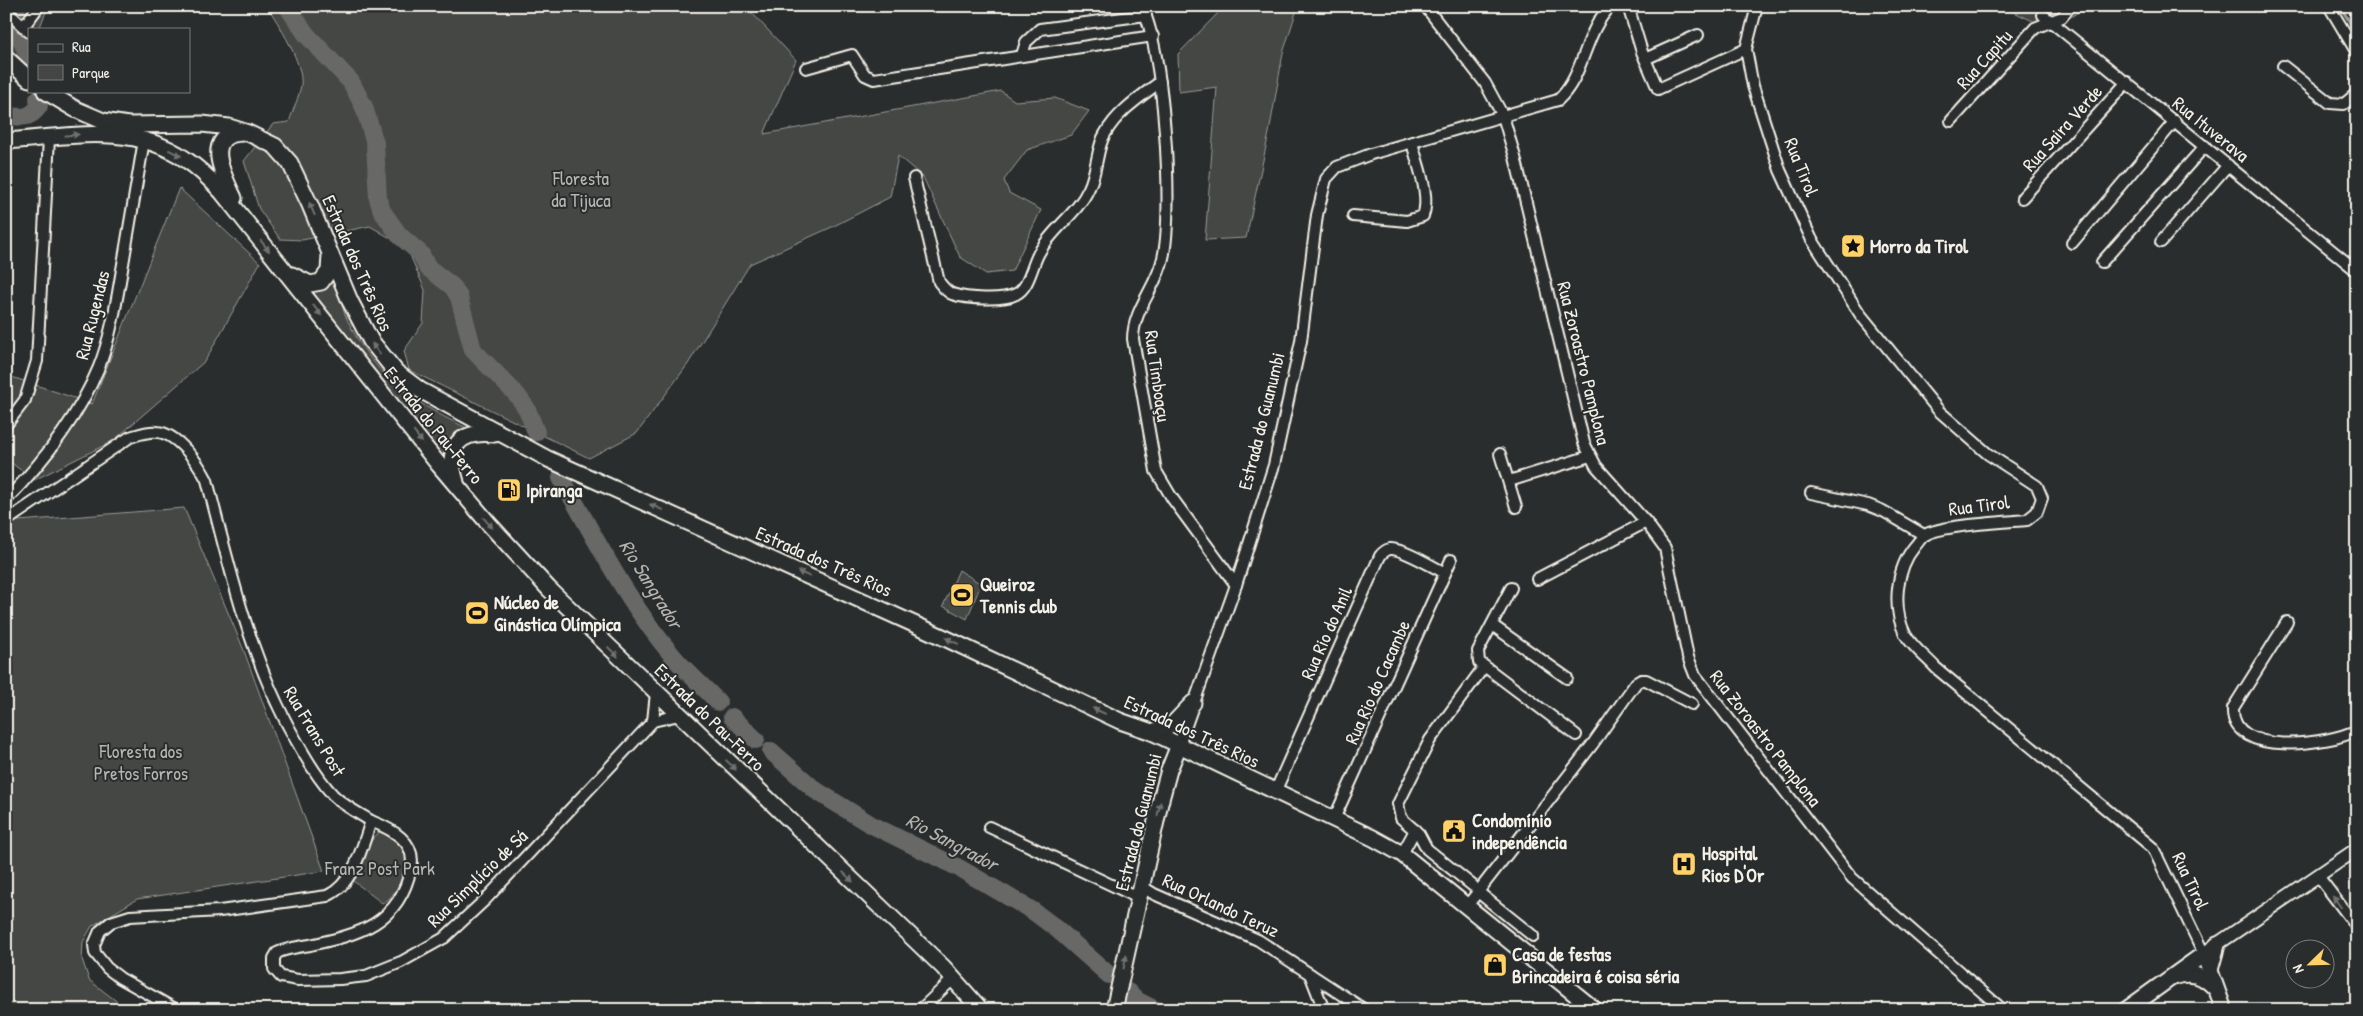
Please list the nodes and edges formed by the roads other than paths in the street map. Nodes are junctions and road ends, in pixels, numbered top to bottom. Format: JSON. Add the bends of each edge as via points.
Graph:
{"nodes":[{"id":1,"x":40,"y":6,"type":"edge"},
{"id":2,"x":1425,"y":6,"type":"edge"},
{"id":3,"x":1610,"y":6,"type":"edge"},
{"id":4,"x":1628,"y":6,"type":"edge"},
{"id":5,"x":1757,"y":6,"type":"edge"},
{"id":6,"x":2070,"y":6,"type":"edge"},
{"id":7,"x":2329,"y":6,"type":"edge"},
{"id":8,"x":6,"y":11,"type":"edge"},
{"id":9,"x":1143,"y":11,"type":"edge"},
{"id":10,"x":2046,"y":18,"type":"junction"},
{"id":11,"x":26,"y":29,"type":"edge"},
{"id":12,"x":1698,"y":34,"type":"dead end"},
{"id":13,"x":1153,"y":36,"type":"junction"},
{"id":14,"x":1746,"y":49,"type":"junction"},
{"id":15,"x":2357,"y":53,"type":"edge"},
{"id":16,"x":1022,"y":55,"type":"junction"},
{"id":17,"x":6,"y":58,"type":"edge"},
{"id":18,"x":1645,"y":59,"type":"junction"},
{"id":19,"x":2283,"y":66,"type":"dead end"},
{"id":20,"x":806,"y":68,"type":"dead end"},
{"id":21,"x":28,"y":78,"type":"edge"},
{"id":22,"x":1160,"y":82,"type":"junction"},
{"id":23,"x":2127,"y":82,"type":"junction"},
{"id":24,"x":2357,"y":93,"type":"edge"},
{"id":25,"x":60,"y":96,"type":"edge"},
{"id":26,"x":1503,"y":116,"type":"junction"},
{"id":27,"x":1951,"y":121,"type":"dead end"},
{"id":28,"x":2175,"y":121,"type":"junction"},
{"id":29,"x":112,"y":128,"type":"junction"},
{"id":30,"x":248,"y":133,"type":"junction"},
{"id":31,"x":49,"y":138,"type":"junction"},
{"id":32,"x":144,"y":140,"type":"junction"},
{"id":33,"x":6,"y":141,"type":"edge"},
{"id":34,"x":1412,"y":142,"type":"junction"},
{"id":35,"x":2205,"y":146,"type":"junction"},
{"id":36,"x":2228,"y":165,"type":"junction"},
{"id":37,"x":914,"y":178,"type":"dead end"},
{"id":38,"x":2022,"y":198,"type":"dead end"},
{"id":39,"x":1352,"y":216,"type":"dead end"},
{"id":40,"x":245,"y":219,"type":"junction"},
{"id":41,"x":2161,"y":242,"type":"dead end"},
{"id":42,"x":2072,"y":243,"type":"dead end"},
{"id":43,"x":330,"y":254,"type":"junction"},
{"id":44,"x":2102,"y":262,"type":"dead end"},
{"id":45,"x":2357,"y":271,"type":"edge"},
{"id":46,"x":286,"y":272,"type":"junction"},
{"id":47,"x":6,"y":426,"type":"edge"},
{"id":48,"x":502,"y":435,"type":"junction"},
{"id":49,"x":1500,"y":454,"type":"dead end"},
{"id":50,"x":1590,"y":456,"type":"junction"},
{"id":51,"x":1509,"y":481,"type":"junction"},
{"id":52,"x":457,"y":486,"type":"junction"},
{"id":53,"x":1811,"y":493,"type":"dead end"},
{"id":54,"x":6,"y":500,"type":"edge"},
{"id":55,"x":1516,"y":507,"type":"dead end"},
{"id":56,"x":6,"y":521,"type":"edge"},
{"id":57,"x":1646,"y":522,"type":"junction"},
{"id":58,"x":1924,"y":535,"type":"junction"},
{"id":59,"x":1451,"y":560,"type":"dead end"},
{"id":60,"x":1445,"y":573,"type":"junction"},
{"id":61,"x":1537,"y":579,"type":"dead end"},
{"id":62,"x":1236,"y":585,"type":"junction"},
{"id":63,"x":1511,"y":588,"type":"dead end"},
{"id":64,"x":2287,"y":622,"type":"dead end"},
{"id":65,"x":1492,"y":625,"type":"junction"},
{"id":66,"x":1483,"y":668,"type":"junction"},
{"id":67,"x":1567,"y":678,"type":"dead end"},
{"id":68,"x":656,"y":693,"type":"junction"},
{"id":69,"x":1193,"y":703,"type":"junction"},
{"id":70,"x":1692,"y":704,"type":"dead end"},
{"id":71,"x":679,"y":716,"type":"junction"},
{"id":72,"x":653,"y":721,"type":"junction"},
{"id":73,"x":2357,"y":730,"type":"edge"},
{"id":74,"x":1148,"y":731,"type":"junction"},
{"id":75,"x":1576,"y":735,"type":"dead end"},
{"id":76,"x":1179,"y":745,"type":"junction"},
{"id":77,"x":1220,"y":766,"type":"junction"},
{"id":78,"x":1169,"y":770,"type":"junction"},
{"id":79,"x":1275,"y":792,"type":"junction"},
{"id":80,"x":1334,"y":819,"type":"junction"},
{"id":81,"x":371,"y":821,"type":"junction"},
{"id":82,"x":989,"y":827,"type":"dead end"},
{"id":83,"x":1415,"y":830,"type":"junction"},
{"id":84,"x":2357,"y":849,"type":"edge"},
{"id":85,"x":1402,"y":854,"type":"junction"},
{"id":86,"x":2318,"y":876,"type":"junction"},
{"id":87,"x":1475,"y":889,"type":"junction"},
{"id":88,"x":1140,"y":892,"type":"junction"},
{"id":89,"x":1467,"y":906,"type":"junction"},
{"id":90,"x":2357,"y":927,"type":"edge"},
{"id":91,"x":1533,"y":936,"type":"dead end"},
{"id":92,"x":2217,"y":945,"type":"junction"},
{"id":93,"x":2204,"y":954,"type":"junction"},
{"id":94,"x":2210,"y":971,"type":"junction"},
{"id":95,"x":1310,"y":974,"type":"junction"},
{"id":96,"x":2170,"y":978,"type":"junction"},
{"id":97,"x":953,"y":979,"type":"junction"},
{"id":98,"x":2216,"y":990,"type":"junction"},
{"id":99,"x":177,"y":1010,"type":"edge"},
{"id":100,"x":920,"y":1010,"type":"edge"},
{"id":101,"x":981,"y":1010,"type":"edge"},
{"id":102,"x":1114,"y":1010,"type":"edge"},
{"id":103,"x":1324,"y":1010,"type":"edge"},
{"id":104,"x":1365,"y":1010,"type":"edge"},
{"id":105,"x":1595,"y":1010,"type":"edge"},
{"id":106,"x":2003,"y":1010,"type":"edge"},
{"id":107,"x":2126,"y":1010,"type":"edge"},
{"id":108,"x":2224,"y":1010,"type":"edge"}],
"edges":[{"from":1,"to":11,"type":"street"},
{"from":2,"to":26,"type":"street","via":[[1485,83]]},
{"from":3,"to":26,"type":"street","name":"Estrada do Guanumbi","via":[[1598,22],[1563,96]]},
{"from":4,"to":18,"type":"street"},
{"from":5,"to":14,"type":"street","name":"Rua Tirol"},
{"from":6,"to":10,"type":"street","name":"Rua Capitu","via":[[2062,16]]},
{"from":7,"to":15,"type":"street"},
{"from":8,"to":11,"type":"street"},
{"from":9,"to":13,"type":"street","name":"Rua Timboaçu"},
{"from":9,"to":16,"type":"street","via":[[1040,29],[1026,42]]},
{"from":10,"to":23,"type":"street","name":"Rua Ituverava"},
{"from":10,"to":27,"type":"street","name":"Rua Capitu"},
{"from":12,"to":18,"type":"street"},
{"from":13,"to":16,"type":"street"},
{"from":13,"to":22,"type":"street","name":"Rua Timboaçu"},
{"from":14,"to":18,"type":"street","via":[[1658,88]]},
{"from":14,"to":58,"type":"street","name":"Rua Tirol","via":[[1762,120],[1797,211],[1860,314],[1939,411],[1967,438],[2028,479],[2042,498],[2033,517],[2027,520],[1946,529]]},
{"from":16,"to":20,"type":"street","via":[[874,79],[865,75],[852,55]]},
{"from":17,"to":21,"type":"main road"},
{"from":19,"to":24,"type":"street","via":[[2330,103],[2344,104]]},
{"from":22,"to":37,"type":"street","via":[[1131,104],[1105,133],[1096,172],[1088,190],[1041,249],[1022,290],[1016,295],[989,299],[952,294],[945,290],[939,282]]},
{"from":22,"to":62,"type":"street","name":"Rua Timboaçu","via":[[1167,234],[1159,274],[1134,320],[1133,339],[1156,471]]},
{"from":23,"to":28,"type":"street","name":"Rua Ituverava"},
{"from":23,"to":38,"type":"street","name":"Rua Saira Verde"},
{"from":25,"to":29,"type":"main road"},
{"from":26,"to":34,"type":"street","name":"Estrada do Guanumbi"},
{"from":26,"to":50,"type":"street","name":"Rua Zoroastro Pamplona"},
{"from":28,"to":35,"type":"street","name":"Rua Ituverava"},
{"from":28,"to":42,"type":"street"},
{"from":29,"to":30,"type":"main road","name":"Estrada dos Três Rios","via":[[202,124]]},
{"from":31,"to":29,"type":"main road","name":"Estrada dos Três Rios","one_way":true},
{"from":29,"to":32,"type":"main road","name":"Estrada do Pau-Ferro"},
{"from":30,"to":40,"type":"main road","via":[[229,135],[219,150],[220,168]]},
{"from":43,"to":30,"type":"main road","name":"Estrada dos Três Rios","one_way":true,"via":[[285,156],[276,146]]},
{"from":31,"to":33,"type":"main road","name":"Estrada dos Três Rios"},
{"from":31,"to":47,"type":"street","via":[[37,361],[25,400]]},
{"from":32,"to":40,"type":"main road","name":"Estrada do Pau-Ferro","one_way":true,"via":[[184,158],[222,192]]},
{"from":32,"to":54,"type":"street","name":"Rua Rugendas","via":[[119,288],[99,367],[86,396],[62,434]]},
{"from":34,"to":39,"type":"street","via":[[1425,200],[1423,216],[1407,222]]},
{"from":34,"to":62,"type":"street","name":"Estrada do Guanumbi","via":[[1337,168],[1326,179],[1317,215],[1295,379],[1274,465]]},
{"from":35,"to":36,"type":"street","name":"Rua Ituverava"},
{"from":35,"to":44,"type":"street"},
{"from":36,"to":41,"type":"street"},
{"from":36,"to":45,"type":"street","name":"Rua Ituverava"},
{"from":40,"to":46,"type":"main road","name":"Estrada do Pau-Ferro","one_way":true},
{"from":43,"to":46,"type":"main road","via":[[329,271],[316,284]]},
{"from":48,"to":43,"type":"main road","name":"Estrada dos Três Rios","one_way":true,"via":[[420,390],[396,372],[371,341]]},
{"from":46,"to":52,"type":"main road","name":"Estrada do Pau-Ferro","one_way":true},
{"from":48,"to":52,"type":"main road","via":[[477,432],[461,440],[451,462]]},
{"from":74,"to":48,"type":"main road","name":"Estrada dos Três Rios","one_way":true,"via":[[548,459]]},
{"from":49,"to":51,"type":"street"},
{"from":50,"to":51,"type":"street"},
{"from":50,"to":57,"type":"street","name":"Rua Zoroastro Pamplona"},
{"from":51,"to":55,"type":"street"},
{"from":52,"to":68,"type":"main road","name":"Estrada do Pau-Ferro","one_way":true,"via":[[549,589]]},
{"from":53,"to":58,"type":"street","via":[[1868,505]]},
{"from":56,"to":81,"type":"street","name":"Rua Frans Post","via":[[130,437],[160,432],[172,438],[187,451],[207,480],[250,637],[267,685],[285,722],[333,794]]},
{"from":57,"to":61,"type":"street"},
{"from":57,"to":106,"type":"street","name":"Rua Zoroastro Pamplona","via":[[1665,548],[1688,657],[1695,675],[1852,878]]},
{"from":58,"to":93,"type":"street","name":"Rua Tirol","via":[[1911,551],[1898,583],[1900,618],[1905,634],[1936,668],[2153,848]]},
{"from":59,"to":60,"type":"street","name":"Rua Rio do Cacambe"},
{"from":60,"to":79,"type":"street","name":"Rua Rio do Anil","via":[[1399,551],[1390,549],[1380,556]]},
{"from":60,"to":80,"type":"street","name":"Rua Rio do Cacambe"},
{"from":62,"to":69,"type":"street","name":"Estrada do Guanumbi"},
{"from":63,"to":65,"type":"street"},
{"from":64,"to":73,"type":"street","via":[[2233,708],[2232,717],[2239,728],[2268,742],[2286,744],[2314,744]]},
{"from":65,"to":66,"type":"street","via":[[1478,651]]},
{"from":65,"to":67,"type":"street"},
{"from":66,"to":75,"type":"street"},
{"from":66,"to":83,"type":"street","via":[[1430,740],[1398,804],[1401,818]]},
{"from":68,"to":71,"type":"main road","name":"Estrada do Pau-Ferro"},
{"from":68,"to":72,"type":"street"},
{"from":69,"to":74,"type":"main road","via":[[1173,724]]},
{"from":69,"to":76,"type":"street","name":"Estrada do Guanumbi"},
{"from":70,"to":87,"type":"street","via":[[1646,680],[1636,683],[1592,745]]},
{"from":71,"to":72,"type":"street"},
{"from":71,"to":97,"type":"main road","name":"Estrada do Pau-Ferro","one_way":true},
{"from":72,"to":81,"type":"street","name":"Rua Simplício de Sá","via":[[486,899],[444,938],[401,962],[366,976],[298,980],[281,977],[274,969],[277,953],[367,929],[383,918],[401,897],[412,863],[409,849],[403,838],[391,829]]},
{"from":74,"to":76,"type":"main road","name":"Estrada dos Três Rios"},
{"from":74,"to":78,"type":"main road","via":[[1167,758]]},
{"from":76,"to":77,"type":"main road","name":"Estrada dos Três Rios"},
{"from":76,"to":78,"type":"main road","name":"Estrada do Guanumbi"},
{"from":77,"to":78,"type":"main road","via":[[1189,761]]},
{"from":77,"to":79,"type":"main road","name":"Estrada dos Três Rios"},
{"from":88,"to":78,"type":"main road","name":"Estrada do Guanumbi","one_way":true},
{"from":79,"to":80,"type":"main road","name":"Estrada dos Três Rios"},
{"from":80,"to":85,"type":"main road","name":"Estrada dos Três Rios"},
{"from":81,"to":99,"type":"street","via":[[346,880],[326,896],[220,910],[130,916],[111,922],[100,931],[94,945],[95,953],[107,968]]},
{"from":82,"to":88,"type":"street","name":"Rua Orlando Teruz"},
{"from":83,"to":85,"type":"street"},
{"from":83,"to":87,"type":"street","via":[[1427,849]]},
{"from":84,"to":86,"type":"street"},
{"from":85,"to":89,"type":"main road","name":"Estrada dos Três Rios"},
{"from":90,"to":86,"type":"street","one_way":true},
{"from":86,"to":92,"type":"street"},
{"from":87,"to":89,"type":"street"},
{"from":87,"to":91,"type":"street"},
{"from":88,"to":95,"type":"street","name":"Rua Orlando Teruz","via":[[1154,894],[1258,940]]},
{"from":102,"to":88,"type":"main road","name":"Estrada do Guanumbi","one_way":true},
{"from":89,"to":105,"type":"main road","name":"Estrada dos Três Rios"},
{"from":92,"to":93,"type":"street"},
{"from":92,"to":94,"type":"main road"},
{"from":93,"to":94,"type":"main road","name":"Rua Tirol"},
{"from":93,"to":96,"type":"main road"},
{"from":94,"to":98,"type":"main road","name":"Rua Tirol"},
{"from":95,"to":103,"type":"street"},
{"from":95,"to":104,"type":"street","name":"Rua Orlando Teruz"},
{"from":96,"to":98,"type":"main road","via":[[2195,974]]},
{"from":96,"to":107,"type":"main road"},
{"from":97,"to":100,"type":"street"},
{"from":97,"to":101,"type":"main road","name":"Estrada do Pau-Ferro"},
{"from":98,"to":108,"type":"main road","name":"Rua Tirol"}]}
